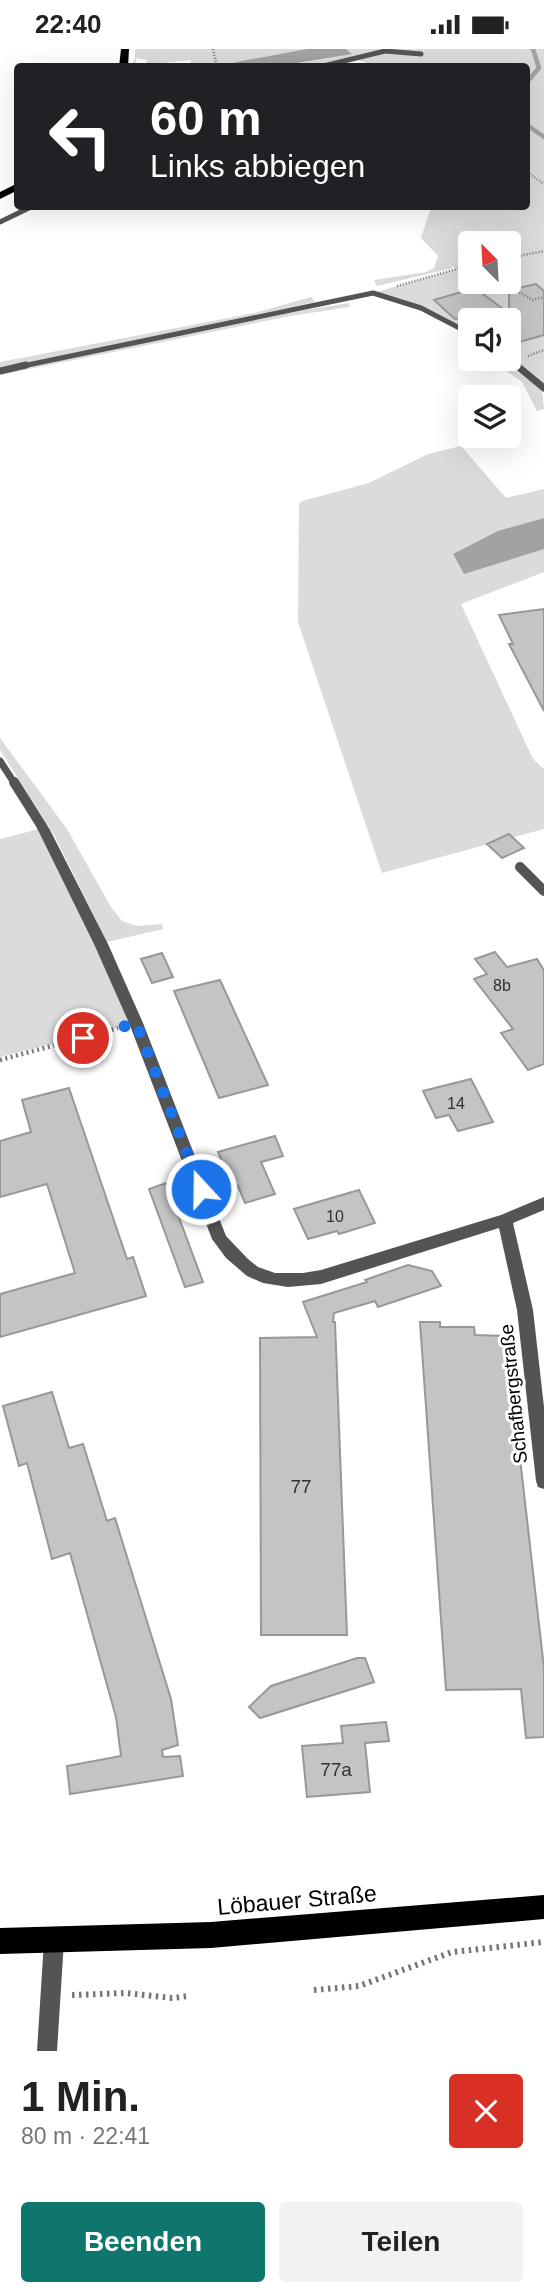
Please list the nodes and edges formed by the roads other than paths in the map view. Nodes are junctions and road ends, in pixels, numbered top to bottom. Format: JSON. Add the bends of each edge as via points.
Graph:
{"nodes":[{"id":1,"x":421,"y":54,"type":"dead end"},
{"id":2,"x":336,"y":63,"type":"edge"},
{"id":3,"x":25,"y":210,"type":"edge"},
{"id":4,"x":0,"y":222,"type":"edge"},
{"id":5,"x":458,"y":327,"type":"edge"},
{"id":6,"x":521,"y":369,"type":"edge"},
{"id":7,"x":0,"y":371,"type":"edge"},
{"id":8,"x":544,"y":388,"type":"edge"},
{"id":9,"x":0,"y":761,"type":"edge"},
{"id":10,"x":43,"y":828,"type":"joint"},
{"id":11,"x":520,"y":867,"type":"dead end"},
{"id":12,"x":544,"y":891,"type":"edge"},
{"id":13,"x":544,"y":1203,"type":"edge"},
{"id":14,"x":505,"y":1220,"type":"junction"},
{"id":15,"x":544,"y":1481,"type":"edge"},
{"id":16,"x":544,"y":1907,"type":"edge"},
{"id":17,"x":0,"y":1941,"type":"edge"},
{"id":18,"x":54,"y":1941,"type":"junction"},
{"id":19,"x":47,"y":2051,"type":"edge"}],
"edges":[{"from":1,"to":2,"type":"lane","via":[[385,51]]},
{"from":3,"to":4,"type":"lane"},
{"from":5,"to":7,"type":"lane","via":[[421,308],[373,293]]},
{"from":6,"to":8,"type":"lane"},
{"from":9,"to":10,"type":"lane"},
{"from":10,"to":14,"type":"street","via":[[101,944],[220,1239],[236,1261],[265,1280],[293,1282]]},
{"from":11,"to":12,"type":"lane"},
{"from":13,"to":14,"type":"street"},
{"from":14,"to":15,"type":"street","name":"Schafbergstraße","via":[[525,1310]]},
{"from":16,"to":18,"type":"main road","name":"Löbauer Straße","via":[[224,1934]]},
{"from":17,"to":18,"type":"main road","name":"Löbauer Straße"},
{"from":18,"to":19,"type":"street"}]}
